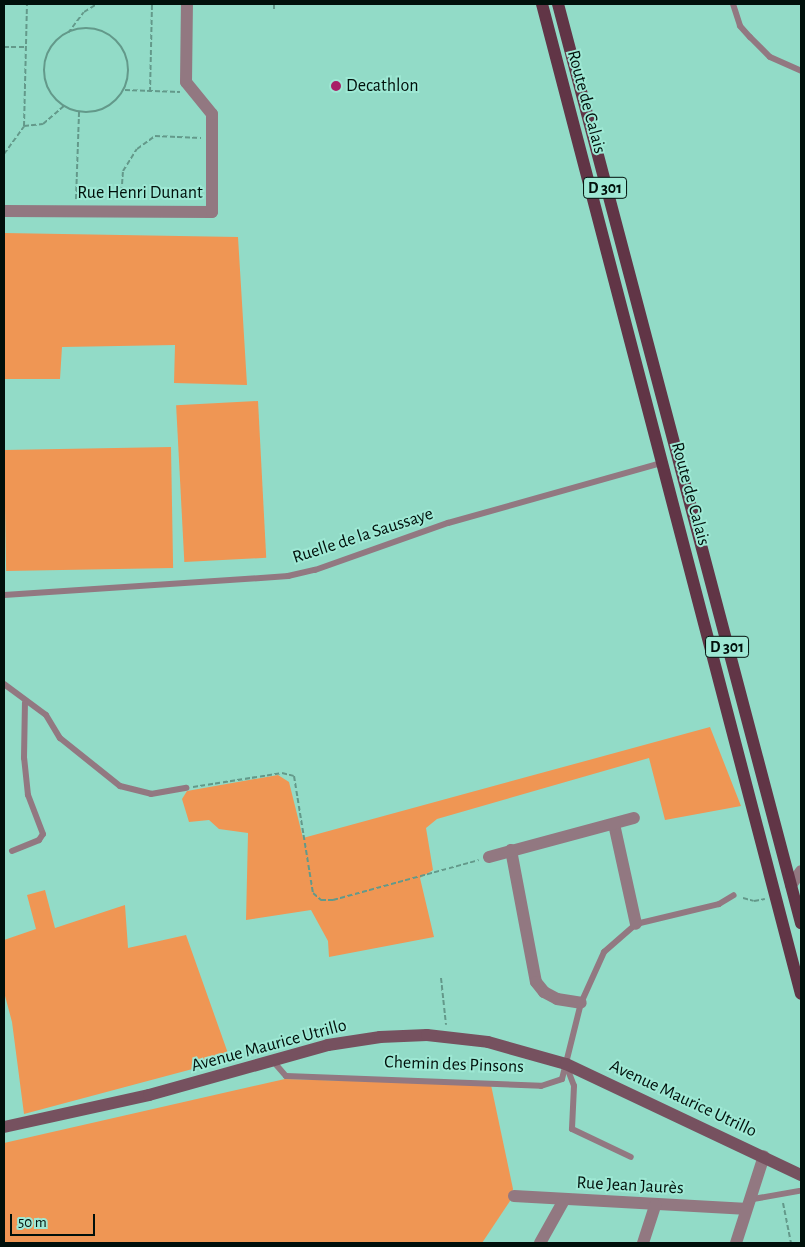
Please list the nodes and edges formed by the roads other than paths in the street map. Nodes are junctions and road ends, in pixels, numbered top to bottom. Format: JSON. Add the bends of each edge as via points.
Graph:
{"nodes":[{"id":1,"x":187,"y":4,"type":"edge"},
{"id":2,"x":542,"y":4,"type":"edge"},
{"id":3,"x":558,"y":4,"type":"edge"},
{"id":4,"x":733,"y":4,"type":"edge"},
{"id":5,"x":801,"y":71,"type":"edge"},
{"id":6,"x":4,"y":211,"type":"edge"},
{"id":7,"x":664,"y":463,"type":"junction"},
{"id":8,"x":4,"y":595,"type":"edge"},
{"id":9,"x":4,"y":684,"type":"edge"},
{"id":10,"x":25,"y":702,"type":"junction"},
{"id":11,"x":186,"y":788,"type":"road end"},
{"id":12,"x":634,"y":818,"type":"dead end"},
{"id":13,"x":614,"y":824,"type":"junction"},
{"id":14,"x":511,"y":850,"type":"junction"},
{"id":15,"x":12,"y":851,"type":"dead end"},
{"id":16,"x":489,"y":856,"type":"road end"},
{"id":17,"x":801,"y":871,"type":"edge"},
{"id":18,"x":791,"y":885,"type":"junction"},
{"id":19,"x":734,"y":895,"type":"road end"},
{"id":20,"x":801,"y":923,"type":"edge"},
{"id":21,"x":636,"y":924,"type":"junction"},
{"id":22,"x":796,"y":953,"type":"edge"},
{"id":23,"x":801,"y":994,"type":"edge"},
{"id":24,"x":581,"y":1003,"type":"junction"},
{"id":25,"x":272,"y":1060,"type":"junction"},
{"id":26,"x":566,"y":1064,"type":"junction"},
{"id":27,"x":4,"y":1127,"type":"edge"},
{"id":28,"x":764,"y":1156,"type":"junction"},
{"id":29,"x":631,"y":1157,"type":"dead end"},
{"id":30,"x":798,"y":1172,"type":"edge"},
{"id":31,"x":799,"y":1191,"type":"dead end"},
{"id":32,"x":514,"y":1196,"type":"dead end"},
{"id":33,"x":753,"y":1198,"type":"junction"},
{"id":34,"x":564,"y":1200,"type":"junction"},
{"id":35,"x":655,"y":1205,"type":"junction"},
{"id":36,"x":744,"y":1210,"type":"junction"},
{"id":37,"x":540,"y":1243,"type":"edge"},
{"id":38,"x":643,"y":1243,"type":"edge"},
{"id":39,"x":736,"y":1243,"type":"edge"}],
"edges":[{"from":1,"to":6,"type":"street","name":"Rue Henri Dunant","via":[[186,82],[212,114],[212,212]]},
{"from":2,"to":7,"type":"main road","name":"Route de Calais","number":"D 301"},
{"from":3,"to":18,"type":"main road","name":"Route de Calais","number":"D 301"},
{"from":4,"to":5,"type":"lane","via":[[740,26],[770,58]]},
{"from":7,"to":8,"type":"lane","name":"Ruelle de la Saussaye","via":[[448,523],[315,570],[288,576]]},
{"from":7,"to":22,"type":"main road","name":"Route de Calais","number":"D 301","via":[[776,896]]},
{"from":9,"to":10,"type":"lane"},
{"from":10,"to":11,"type":"lane","via":[[46,715],[60,738],[120,786],[151,794]]},
{"from":10,"to":15,"type":"lane","via":[[24,758],[28,795],[43,834],[39,840]]},
{"from":12,"to":13,"type":"street"},
{"from":13,"to":14,"type":"street"},
{"from":13,"to":21,"type":"street"},
{"from":14,"to":16,"type":"street"},
{"from":14,"to":24,"type":"street","via":[[536,982],[544,992]]},
{"from":17,"to":18,"type":"street"},
{"from":18,"to":20,"type":"main road","name":"Route de Calais","number":"D 301"},
{"from":19,"to":21,"type":"lane","name":"Chemin des Pinsons","via":[[719,904]]},
{"from":21,"to":24,"type":"lane","name":"Chemin des Pinsons","via":[[604,952]]},
{"from":22,"to":23,"type":"main road","name":"Route de Calais","number":"D 301"},
{"from":24,"to":26,"type":"lane","name":"Chemin des Pinsons"},
{"from":25,"to":26,"type":"main road","name":"Avenue Maurice Utrillo","via":[[352,1041],[402,1036],[447,1037],[512,1047]]},
{"from":25,"to":26,"type":"lane","name":"Chemin des Pinsons","via":[[286,1076],[541,1086],[562,1079]]},
{"from":25,"to":27,"type":"main road","name":"Avenue Maurice Utrillo","via":[[148,1095]]},
{"from":26,"to":28,"type":"main road","name":"Avenue Maurice Utrillo"},
{"from":26,"to":29,"type":"lane","via":[[574,1086],[572,1129]]},
{"from":28,"to":30,"type":"main road","name":"Avenue Maurice Utrillo"},
{"from":28,"to":33,"type":"street"},
{"from":31,"to":33,"type":"lane"},
{"from":32,"to":34,"type":"street","name":"Rue Jean Jaurès"},
{"from":33,"to":36,"type":"street"},
{"from":34,"to":35,"type":"street","name":"Rue Jean Jaurès"},
{"from":34,"to":37,"type":"street"},
{"from":35,"to":36,"type":"street","name":"Rue Jean Jaurès"},
{"from":35,"to":38,"type":"street"},
{"from":36,"to":39,"type":"street"}]}
